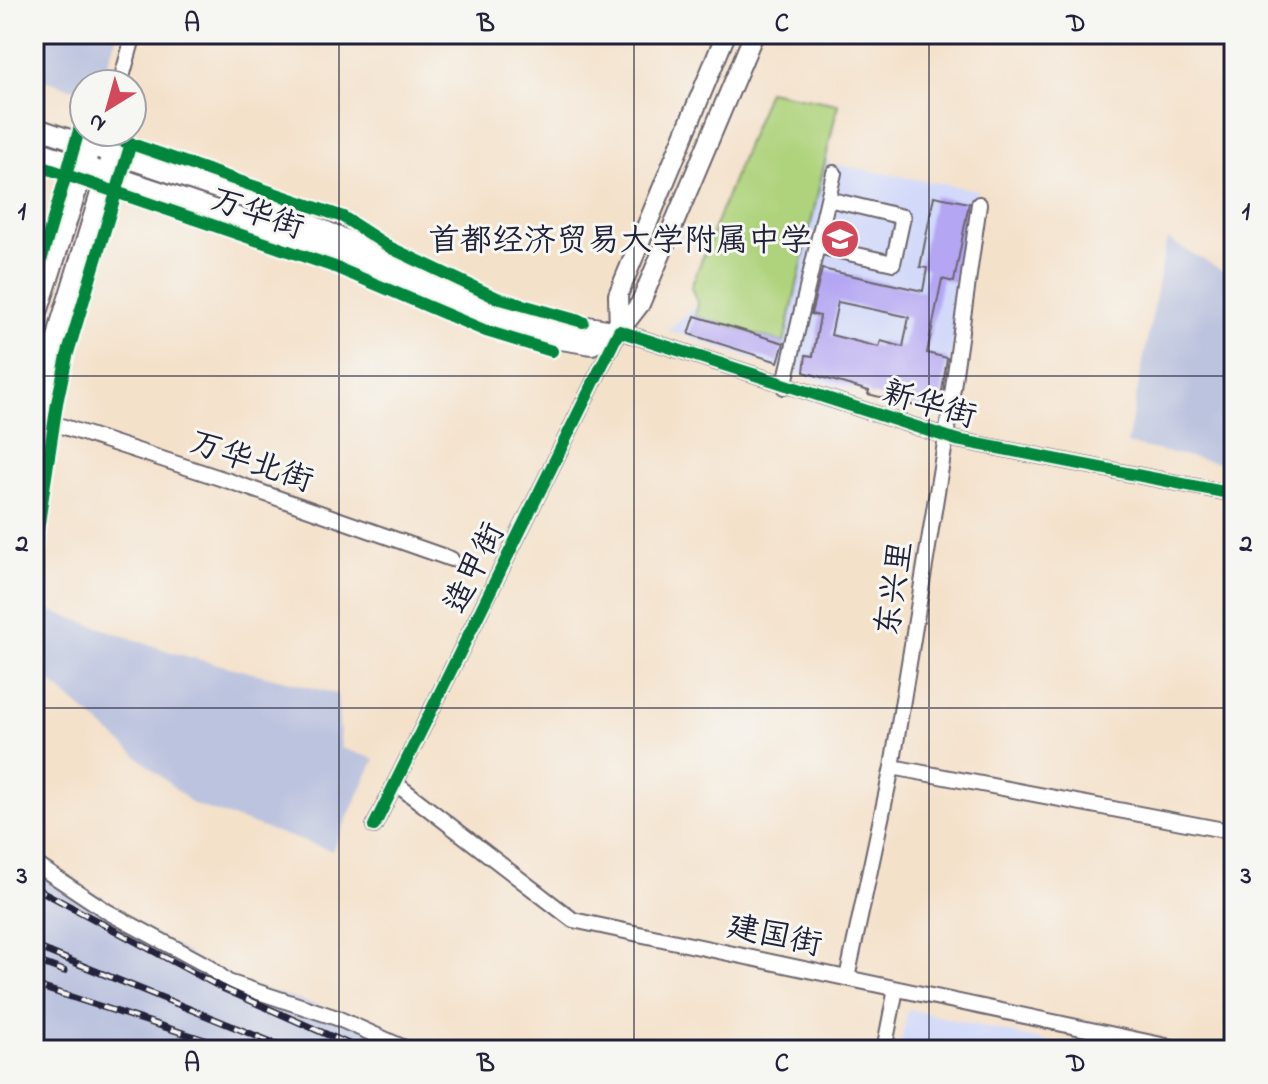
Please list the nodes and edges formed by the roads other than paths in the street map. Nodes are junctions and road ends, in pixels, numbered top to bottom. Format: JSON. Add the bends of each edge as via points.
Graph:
{"nodes":[{"id":1,"x":134,"y":34,"type":"edge"},
{"id":2,"x":726,"y":34,"type":"edge"},
{"id":3,"x":754,"y":34,"type":"edge"},
{"id":4,"x":124,"y":68,"type":"edge"},
{"id":5,"x":34,"y":127,"type":"edge"},
{"id":6,"x":68,"y":138,"type":"edge"},
{"id":7,"x":91,"y":148,"type":"edge"},
{"id":8,"x":101,"y":148,"type":"edge"},
{"id":9,"x":34,"y":149,"type":"edge"},
{"id":10,"x":113,"y":152,"type":"junction"},
{"id":11,"x":85,"y":166,"type":"junction"},
{"id":12,"x":106,"y":173,"type":"junction"},
{"id":13,"x":834,"y":173,"type":"dead end"},
{"id":14,"x":828,"y":199,"type":"junction"},
{"id":15,"x":979,"y":204,"type":"dead end"},
{"id":16,"x":817,"y":246,"type":"junction"},
{"id":17,"x":34,"y":325,"type":"edge"},
{"id":18,"x":619,"y":331,"type":"junction"},
{"id":19,"x":784,"y":387,"type":"junction"},
{"id":20,"x":36,"y":418,"type":"edge"},
{"id":21,"x":946,"y":437,"type":"junction"},
{"id":22,"x":34,"y":459,"type":"edge"},
{"id":23,"x":1234,"y":494,"type":"edge"},
{"id":24,"x":451,"y":559,"type":"dead end"},
{"id":25,"x":892,"y":767,"type":"junction"},
{"id":26,"x":395,"y":783,"type":"junction"},
{"id":27,"x":374,"y":826,"type":"dead end"},
{"id":28,"x":1234,"y":832,"type":"edge"},
{"id":29,"x":34,"y":863,"type":"edge"},
{"id":30,"x":847,"y":978,"type":"junction"},
{"id":31,"x":896,"y":989,"type":"junction"},
{"id":32,"x":409,"y":1050,"type":"edge"},
{"id":33,"x":884,"y":1050,"type":"edge"},
{"id":34,"x":1185,"y":1050,"type":"edge"}],
"edges":[{"from":1,"to":4,"type":"street"},
{"from":2,"to":18,"type":"main road","name":"造甲街","via":[[618,295]]},
{"from":3,"to":18,"type":"main road","name":"造甲街","via":[[640,304]]},
{"from":5,"to":6,"type":"main road","name":"万华街"},
{"from":7,"to":11,"type":"main road"},
{"from":8,"to":10,"type":"main road","name":"万华街"},
{"from":9,"to":11,"type":"main road","name":"万华街"},
{"from":10,"to":12,"type":"main road"},
{"from":10,"to":18,"type":"main road","name":"万华街","via":[[316,225],[507,310]]},
{"from":11,"to":12,"type":"main road","name":"万华街"},
{"from":11,"to":17,"type":"main road"},
{"from":12,"to":18,"type":"main road","name":"万华街","via":[[328,248],[513,329],[592,345]]},
{"from":12,"to":20,"type":"main road"},
{"from":13,"to":14,"type":"street"},
{"from":14,"to":16,"type":"street"},
{"from":14,"to":16,"type":"street","via":[[903,217],[893,263]]},
{"from":15,"to":21,"type":"street","name":"东兴里"},
{"from":16,"to":19,"type":"street"},
{"from":18,"to":19,"type":"street","name":"新华街"},
{"from":18,"to":26,"type":"street","name":"造甲街"},
{"from":19,"to":21,"type":"street","name":"新华街"},
{"from":20,"to":22,"type":"main road"},
{"from":20,"to":24,"type":"street","name":"万华北街"},
{"from":21,"to":23,"type":"street","name":"新华街"},
{"from":21,"to":25,"type":"street","name":"东兴里"},
{"from":25,"to":28,"type":"street"},
{"from":25,"to":30,"type":"street","name":"东兴里"},
{"from":26,"to":27,"type":"street","name":"造甲街"},
{"from":26,"to":30,"type":"street","name":"建国街","via":[[573,920]]},
{"from":29,"to":32,"type":"street","via":[[228,982],[337,1018]]},
{"from":30,"to":31,"type":"street","name":"建国街"},
{"from":31,"to":33,"type":"street"},
{"from":31,"to":34,"type":"street","name":"建国街"}]}
